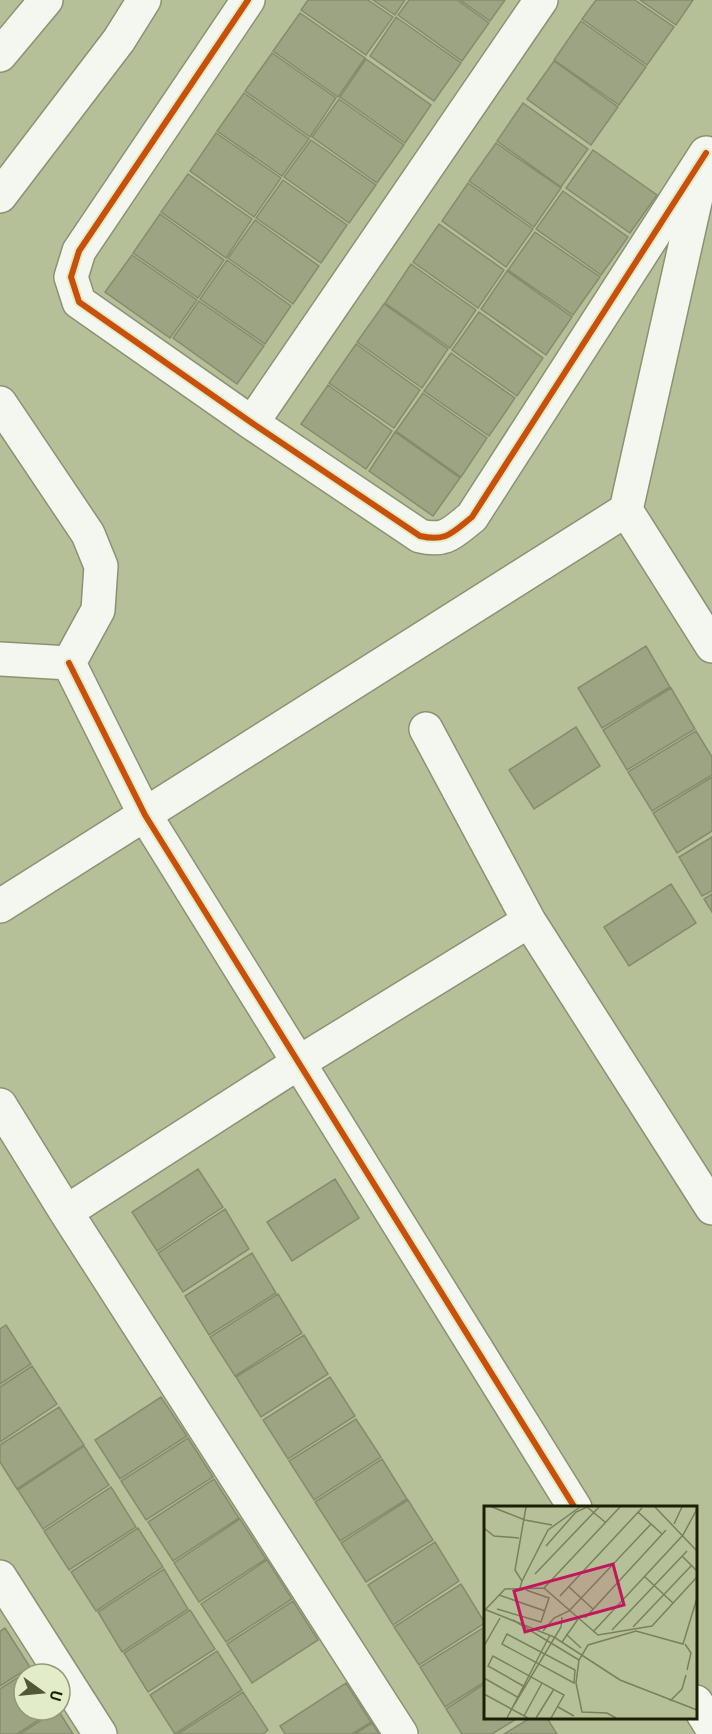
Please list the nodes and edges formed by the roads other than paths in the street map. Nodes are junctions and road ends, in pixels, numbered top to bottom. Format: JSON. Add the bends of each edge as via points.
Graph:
{"nodes":[{"id":1,"x":46,"y":0,"type":"edge"},
{"id":2,"x":144,"y":0,"type":"edge"},
{"id":3,"x":248,"y":0,"type":"edge"},
{"id":4,"x":541,"y":0,"type":"edge"},
{"id":5,"x":0,"y":55,"type":"edge"},
{"id":6,"x":709,"y":146,"type":"edge"},
{"id":7,"x":0,"y":196,"type":"edge"},
{"id":8,"x":0,"y":403,"type":"edge"},
{"id":9,"x":252,"y":423,"type":"junction"},
{"id":10,"x":626,"y":510,"type":"junction"},
{"id":11,"x":712,"y":646,"type":"edge"},
{"id":12,"x":0,"y":659,"type":"edge"},
{"id":13,"x":69,"y":663,"type":"junction"},
{"id":14,"x":426,"y":729,"type":"dead end"},
{"id":15,"x":145,"y":815,"type":"junction"},
{"id":16,"x":0,"y":906,"type":"edge"},
{"id":17,"x":529,"y":921,"type":"junction"},
{"id":18,"x":298,"y":1062,"type":"junction"},
{"id":19,"x":0,"y":1105,"type":"edge"},
{"id":20,"x":712,"y":1208,"type":"edge"},
{"id":21,"x":66,"y":1212,"type":"junction"},
{"id":22,"x":573,"y":1506,"type":"edge"},
{"id":23,"x":0,"y":1577,"type":"edge"},
{"id":24,"x":697,"y":1704,"type":"edge"},
{"id":25,"x":712,"y":1728,"type":"edge"},
{"id":26,"x":100,"y":1734,"type":"edge"},
{"id":27,"x":401,"y":1734,"type":"edge"}],
"edges":[{"from":1,"to":5,"type":"street"},
{"from":2,"to":7,"type":"street","via":[[119,40]]},
{"from":3,"to":9,"type":"street","via":[[79,251],[71,277],[79,302]]},
{"from":4,"to":9,"type":"street"},
{"from":6,"to":9,"type":"street","via":[[472,517],[448,536],[420,536]]},
{"from":6,"to":10,"type":"street"},
{"from":8,"to":13,"type":"street","via":[[88,534],[101,566],[98,610]]},
{"from":10,"to":11,"type":"street"},
{"from":10,"to":15,"type":"street"},
{"from":12,"to":13,"type":"street"},
{"from":13,"to":15,"type":"street"},
{"from":14,"to":17,"type":"street"},
{"from":15,"to":16,"type":"street"},
{"from":15,"to":18,"type":"street"},
{"from":17,"to":18,"type":"street"},
{"from":17,"to":20,"type":"street"},
{"from":18,"to":21,"type":"street"},
{"from":18,"to":22,"type":"street"},
{"from":19,"to":21,"type":"street"},
{"from":21,"to":27,"type":"street"},
{"from":23,"to":26,"type":"street"},
{"from":24,"to":25,"type":"street"}]}
